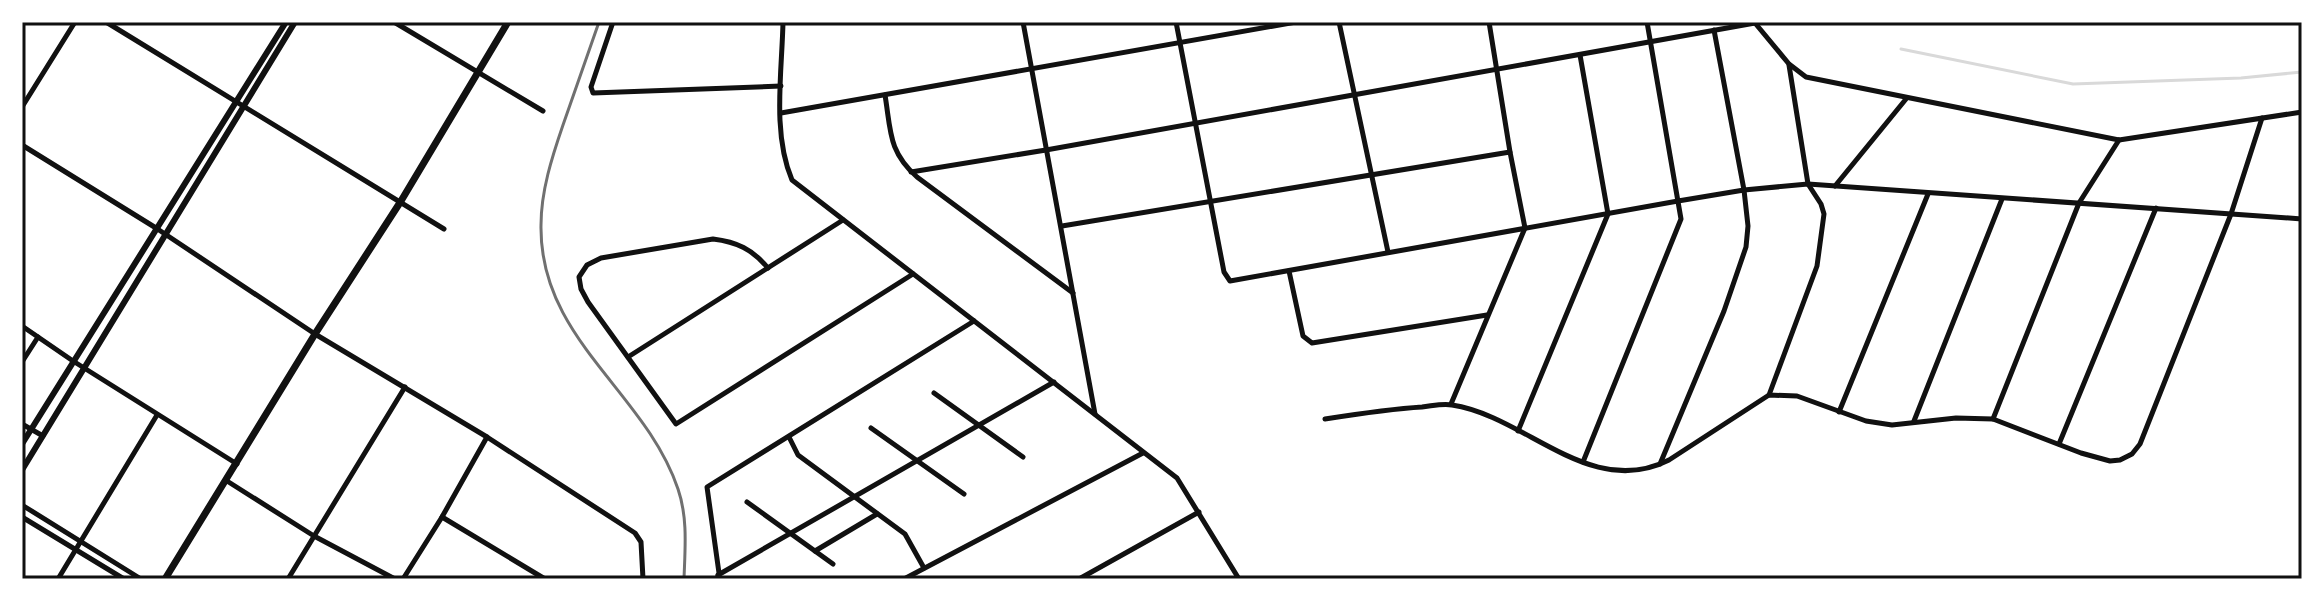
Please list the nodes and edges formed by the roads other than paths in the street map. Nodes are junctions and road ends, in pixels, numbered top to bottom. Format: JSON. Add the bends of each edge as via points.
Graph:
{"nodes":[{"id":1,"x":75,"y":22,"type":"edge"},
{"id":2,"x":106,"y":22,"type":"edge"},
{"id":3,"x":286,"y":22,"type":"edge"},
{"id":4,"x":295,"y":22,"type":"edge"},
{"id":5,"x":394,"y":22,"type":"edge"},
{"id":6,"x":508,"y":22,"type":"edge"},
{"id":7,"x":613,"y":22,"type":"edge"},
{"id":8,"x":783,"y":22,"type":"edge"},
{"id":9,"x":1023,"y":22,"type":"edge"},
{"id":10,"x":1176,"y":22,"type":"edge"},
{"id":11,"x":1296,"y":22,"type":"edge"},
{"id":12,"x":1339,"y":22,"type":"edge"},
{"id":13,"x":1489,"y":22,"type":"edge"},
{"id":14,"x":1647,"y":22,"type":"edge"},
{"id":15,"x":1755,"y":22,"type":"edge"},
{"id":16,"x":1714,"y":30,"type":"junction"},
{"id":17,"x":1650,"y":41,"type":"junction"},
{"id":18,"x":1180,"y":43,"type":"junction"},
{"id":19,"x":1580,"y":55,"type":"junction"},
{"id":20,"x":1789,"y":64,"type":"junction"},
{"id":21,"x":1032,"y":69,"type":"junction"},
{"id":22,"x":1497,"y":70,"type":"junction"},
{"id":23,"x":478,"y":72,"type":"junction"},
{"id":24,"x":781,"y":86,"type":"junction"},
{"id":25,"x":1356,"y":93,"type":"junction"},
{"id":26,"x":885,"y":95,"type":"junction"},
{"id":27,"x":1906,"y":99,"type":"junction"},
{"id":28,"x":237,"y":101,"type":"junction"},
{"id":29,"x":244,"y":105,"type":"junction"},
{"id":30,"x":22,"y":107,"type":"edge"},
{"id":31,"x":543,"y":111,"type":"dead end"},
{"id":32,"x":2302,"y":112,"type":"edge"},
{"id":33,"x":781,"y":113,"type":"junction"},
{"id":34,"x":2262,"y":118,"type":"junction"},
{"id":35,"x":1196,"y":123,"type":"junction"},
{"id":36,"x":2119,"y":140,"type":"junction"},
{"id":37,"x":22,"y":145,"type":"edge"},
{"id":38,"x":1046,"y":150,"type":"junction"},
{"id":39,"x":1510,"y":152,"type":"junction"},
{"id":40,"x":911,"y":172,"type":"junction"},
{"id":41,"x":190,"y":174,"type":"junction"},
{"id":42,"x":1372,"y":174,"type":"junction"},
{"id":43,"x":198,"y":180,"type":"junction"},
{"id":44,"x":1808,"y":184,"type":"junction"},
{"id":45,"x":1835,"y":186,"type":"junction"},
{"id":46,"x":1744,"y":190,"type":"junction"},
{"id":47,"x":1928,"y":194,"type":"junction"},
{"id":48,"x":2002,"y":199,"type":"junction"},
{"id":49,"x":401,"y":201,"type":"junction"},
{"id":50,"x":1211,"y":201,"type":"junction"},
{"id":51,"x":1678,"y":201,"type":"junction"},
{"id":52,"x":2079,"y":203,"type":"junction"},
{"id":53,"x":2156,"y":208,"type":"junction"},
{"id":54,"x":1608,"y":214,"type":"junction"},
{"id":55,"x":2231,"y":214,"type":"junction"},
{"id":56,"x":2302,"y":219,"type":"edge"},
{"id":57,"x":844,"y":220,"type":"junction"},
{"id":58,"x":1062,"y":226,"type":"junction"},
{"id":59,"x":156,"y":228,"type":"junction"},
{"id":60,"x":1525,"y":228,"type":"junction"},
{"id":61,"x":444,"y":229,"type":"dead end"},
{"id":62,"x":165,"y":234,"type":"junction"},
{"id":63,"x":1388,"y":252,"type":"junction"},
{"id":64,"x":768,"y":268,"type":"junction"},
{"id":65,"x":1289,"y":271,"type":"junction"},
{"id":66,"x":913,"y":274,"type":"junction"},
{"id":67,"x":1074,"y":294,"type":"junction"},
{"id":68,"x":113,"y":298,"type":"junction"},
{"id":69,"x":124,"y":304,"type":"junction"},
{"id":70,"x":1487,"y":315,"type":"junction"},
{"id":71,"x":974,"y":321,"type":"junction"},
{"id":72,"x":22,"y":326,"type":"edge"},
{"id":73,"x":315,"y":334,"type":"junction"},
{"id":74,"x":38,"y":337,"type":"junction"},
{"id":75,"x":628,"y":357,"type":"junction"},
{"id":76,"x":73,"y":361,"type":"junction"},
{"id":77,"x":22,"y":362,"type":"edge"},
{"id":78,"x":85,"y":369,"type":"junction"},
{"id":79,"x":1054,"y":382,"type":"junction"},
{"id":80,"x":405,"y":387,"type":"junction"},
{"id":81,"x":934,"y":393,"type":"dead end"},
{"id":82,"x":1769,"y":395,"type":"junction"},
{"id":83,"x":1451,"y":404,"type":"junction"},
{"id":84,"x":1839,"y":412,"type":"junction"},
{"id":85,"x":157,"y":415,"type":"junction"},
{"id":86,"x":1096,"y":415,"type":"junction"},
{"id":87,"x":1325,"y":419,"type":"dead end"},
{"id":88,"x":1993,"y":419,"type":"junction"},
{"id":89,"x":1913,"y":422,"type":"junction"},
{"id":90,"x":22,"y":424,"type":"edge"},
{"id":91,"x":978,"y":424,"type":"junction"},
{"id":92,"x":871,"y":428,"type":"dead end"},
{"id":93,"x":31,"y":429,"type":"junction"},
{"id":94,"x":1518,"y":431,"type":"junction"},
{"id":95,"x":43,"y":436,"type":"junction"},
{"id":96,"x":487,"y":437,"type":"junction"},
{"id":97,"x":789,"y":437,"type":"junction"},
{"id":98,"x":22,"y":444,"type":"edge"},
{"id":99,"x":2059,"y":444,"type":"junction"},
{"id":100,"x":1144,"y":452,"type":"junction"},
{"id":101,"x":1023,"y":457,"type":"dead end"},
{"id":102,"x":916,"y":461,"type":"junction"},
{"id":103,"x":1583,"y":462,"type":"junction"},
{"id":104,"x":237,"y":464,"type":"junction"},
{"id":105,"x":1659,"y":465,"type":"junction"},
{"id":106,"x":22,"y":470,"type":"edge"},
{"id":107,"x":227,"y":481,"type":"junction"},
{"id":108,"x":964,"y":494,"type":"dead end"},
{"id":109,"x":855,"y":498,"type":"junction"},
{"id":110,"x":747,"y":502,"type":"dead end"},
{"id":111,"x":22,"y":505,"type":"edge"},
{"id":112,"x":1199,"y":512,"type":"junction"},
{"id":113,"x":877,"y":514,"type":"junction"},
{"id":114,"x":22,"y":517,"type":"edge"},
{"id":115,"x":442,"y":517,"type":"junction"},
{"id":116,"x":789,"y":533,"type":"junction"},
{"id":117,"x":314,"y":536,"type":"junction"},
{"id":118,"x":80,"y":541,"type":"junction"},
{"id":119,"x":75,"y":550,"type":"junction"},
{"id":120,"x":815,"y":551,"type":"junction"},
{"id":121,"x":833,"y":564,"type":"dead end"},
{"id":122,"x":924,"y":568,"type":"junction"},
{"id":123,"x":717,"y":577,"type":"edge"},
{"id":124,"x":58,"y":579,"type":"edge"},
{"id":125,"x":124,"y":579,"type":"edge"},
{"id":126,"x":141,"y":579,"type":"edge"},
{"id":127,"x":165,"y":579,"type":"edge"},
{"id":128,"x":288,"y":579,"type":"edge"},
{"id":129,"x":395,"y":579,"type":"edge"},
{"id":130,"x":403,"y":579,"type":"edge"},
{"id":131,"x":545,"y":579,"type":"edge"},
{"id":132,"x":643,"y":579,"type":"edge"},
{"id":133,"x":728,"y":579,"type":"edge"},
{"id":134,"x":904,"y":579,"type":"edge"},
{"id":135,"x":1079,"y":579,"type":"edge"},
{"id":136,"x":1239,"y":579,"type":"edge"}],
"edges":[{"from":1,"to":30,"type":"street"},
{"from":2,"to":28,"type":"street"},
{"from":3,"to":28,"type":"main road"},
{"from":4,"to":29,"type":"main road"},
{"from":5,"to":23,"type":"street"},
{"from":6,"to":23,"type":"main road"},
{"from":7,"to":24,"type":"street","via":[[591,87],[596,94]]},
{"from":8,"to":24,"type":"street"},
{"from":9,"to":21,"type":"street"},
{"from":10,"to":18,"type":"street"},
{"from":11,"to":18,"type":"street"},
{"from":12,"to":25,"type":"street"},
{"from":13,"to":22,"type":"street"},
{"from":14,"to":17,"type":"street"},
{"from":15,"to":16,"type":"street"},
{"from":15,"to":20,"type":"street"},
{"from":16,"to":17,"type":"street"},
{"from":16,"to":46,"type":"street"},
{"from":17,"to":19,"type":"street"},
{"from":17,"to":51,"type":"street"},
{"from":18,"to":21,"type":"street"},
{"from":18,"to":35,"type":"street"},
{"from":19,"to":22,"type":"street"},
{"from":19,"to":54,"type":"street"},
{"from":20,"to":27,"type":"street","via":[[1806,77]]},
{"from":20,"to":44,"type":"street"},
{"from":21,"to":26,"type":"street"},
{"from":21,"to":38,"type":"street"},
{"from":22,"to":25,"type":"street"},
{"from":22,"to":39,"type":"street"},
{"from":23,"to":31,"type":"street"},
{"from":23,"to":49,"type":"main road"},
{"from":24,"to":33,"type":"street"},
{"from":25,"to":35,"type":"street"},
{"from":25,"to":42,"type":"street"},
{"from":26,"to":33,"type":"street"},
{"from":26,"to":40,"type":"street","via":[[893,145]]},
{"from":27,"to":36,"type":"street"},
{"from":27,"to":45,"type":"street"},
{"from":28,"to":29,"type":"street"},
{"from":28,"to":41,"type":"main road"},
{"from":29,"to":43,"type":"main road"},
{"from":29,"to":49,"type":"street"},
{"from":32,"to":34,"type":"street"},
{"from":33,"to":57,"type":"street","via":[[781,141],[792,180]]},
{"from":34,"to":36,"type":"street"},
{"from":34,"to":55,"type":"street"},
{"from":35,"to":38,"type":"street"},
{"from":35,"to":50,"type":"street"},
{"from":36,"to":52,"type":"street"},
{"from":37,"to":59,"type":"street"},
{"from":38,"to":40,"type":"street"},
{"from":38,"to":58,"type":"street"},
{"from":39,"to":42,"type":"street"},
{"from":39,"to":60,"type":"street"},
{"from":40,"to":67,"type":"street"},
{"from":41,"to":43,"type":"main road"},
{"from":41,"to":59,"type":"main road"},
{"from":42,"to":50,"type":"street"},
{"from":42,"to":63,"type":"street"},
{"from":43,"to":62,"type":"main road"},
{"from":44,"to":45,"type":"street"},
{"from":44,"to":46,"type":"street"},
{"from":44,"to":82,"type":"street","via":[[1823,208],[1819,256]]},
{"from":45,"to":47,"type":"street"},
{"from":46,"to":51,"type":"street"},
{"from":46,"to":105,"type":"street","via":[[1746,247]]},
{"from":47,"to":48,"type":"street"},
{"from":47,"to":84,"type":"street"},
{"from":48,"to":52,"type":"street"},
{"from":48,"to":89,"type":"street"},
{"from":49,"to":61,"type":"street"},
{"from":49,"to":73,"type":"main road"},
{"from":50,"to":58,"type":"street"},
{"from":50,"to":65,"type":"street","via":[[1230,281]]},
{"from":51,"to":54,"type":"street"},
{"from":51,"to":103,"type":"street","via":[[1679,229]]},
{"from":52,"to":53,"type":"street"},
{"from":52,"to":88,"type":"street"},
{"from":53,"to":55,"type":"street"},
{"from":53,"to":99,"type":"street"},
{"from":54,"to":60,"type":"street"},
{"from":54,"to":94,"type":"street"},
{"from":55,"to":56,"type":"street"},
{"from":55,"to":99,"type":"street","via":[[2140,444],[2132,454],[2110,461]]},
{"from":57,"to":64,"type":"street"},
{"from":57,"to":66,"type":"street"},
{"from":58,"to":67,"type":"street"},
{"from":59,"to":62,"type":"street"},
{"from":59,"to":68,"type":"main road"},
{"from":60,"to":63,"type":"street"},
{"from":60,"to":70,"type":"street"},
{"from":62,"to":69,"type":"main road"},
{"from":62,"to":73,"type":"street"},
{"from":63,"to":65,"type":"street"},
{"from":64,"to":75,"type":"street"},
{"from":64,"to":75,"type":"street","via":[[747,248],[713,239],[601,258],[587,265],[579,277],[581,289]]},
{"from":65,"to":70,"type":"street","via":[[1303,336],[1312,343]]},
{"from":66,"to":71,"type":"street"},
{"from":66,"to":75,"type":"street","via":[[676,424]]},
{"from":67,"to":86,"type":"street"},
{"from":68,"to":69,"type":"main road"},
{"from":68,"to":76,"type":"main road"},
{"from":69,"to":78,"type":"main road"},
{"from":70,"to":83,"type":"street"},
{"from":71,"to":79,"type":"street"},
{"from":71,"to":97,"type":"street"},
{"from":72,"to":74,"type":"street"},
{"from":73,"to":80,"type":"street"},
{"from":73,"to":104,"type":"main road"},
{"from":74,"to":76,"type":"street"},
{"from":74,"to":77,"type":"street"},
{"from":76,"to":78,"type":"street"},
{"from":76,"to":93,"type":"main road"},
{"from":78,"to":85,"type":"street"},
{"from":78,"to":95,"type":"main road"},
{"from":79,"to":86,"type":"street"},
{"from":79,"to":91,"type":"street"},
{"from":80,"to":96,"type":"street"},
{"from":80,"to":117,"type":"street"},
{"from":81,"to":91,"type":"street"},
{"from":82,"to":84,"type":"street","via":[[1797,396]]},
{"from":82,"to":105,"type":"street"},
{"from":83,"to":87,"type":"street"},
{"from":83,"to":94,"type":"street"},
{"from":84,"to":89,"type":"street","via":[[1892,425]]},
{"from":85,"to":104,"type":"street"},
{"from":85,"to":118,"type":"street"},
{"from":86,"to":100,"type":"street"},
{"from":88,"to":89,"type":"street"},
{"from":88,"to":99,"type":"street"},
{"from":90,"to":93,"type":"street"},
{"from":91,"to":101,"type":"street"},
{"from":91,"to":102,"type":"street"},
{"from":92,"to":102,"type":"street"},
{"from":93,"to":95,"type":"street"},
{"from":93,"to":98,"type":"main road"},
{"from":94,"to":103,"type":"street"},
{"from":95,"to":106,"type":"main road"},
{"from":96,"to":115,"type":"street"},
{"from":96,"to":132,"type":"street","via":[[639,537]]},
{"from":97,"to":109,"type":"street","via":[[798,455]]},
{"from":97,"to":123,"type":"street","via":[[707,487]]},
{"from":100,"to":112,"type":"street","via":[[1177,478]]},
{"from":100,"to":122,"type":"street"},
{"from":102,"to":108,"type":"street"},
{"from":102,"to":109,"type":"street"},
{"from":103,"to":105,"type":"street","via":[[1624,472]]},
{"from":104,"to":107,"type":"main road"},
{"from":107,"to":117,"type":"street"},
{"from":107,"to":127,"type":"main road"},
{"from":109,"to":113,"type":"street"},
{"from":109,"to":116,"type":"street"},
{"from":110,"to":116,"type":"street"},
{"from":111,"to":118,"type":"street"},
{"from":112,"to":135,"type":"street"},
{"from":112,"to":136,"type":"street"},
{"from":113,"to":120,"type":"street"},
{"from":113,"to":122,"type":"street","via":[[907,536]]},
{"from":114,"to":119,"type":"street"},
{"from":115,"to":130,"type":"street"},
{"from":115,"to":131,"type":"street"},
{"from":116,"to":120,"type":"street"},
{"from":116,"to":123,"type":"street"},
{"from":117,"to":128,"type":"street"},
{"from":117,"to":129,"type":"street"},
{"from":118,"to":119,"type":"street"},
{"from":118,"to":126,"type":"street"},
{"from":119,"to":124,"type":"street"},
{"from":119,"to":125,"type":"street"},
{"from":120,"to":121,"type":"street"},
{"from":122,"to":134,"type":"street"},
{"from":123,"to":133,"type":"street"}]}
